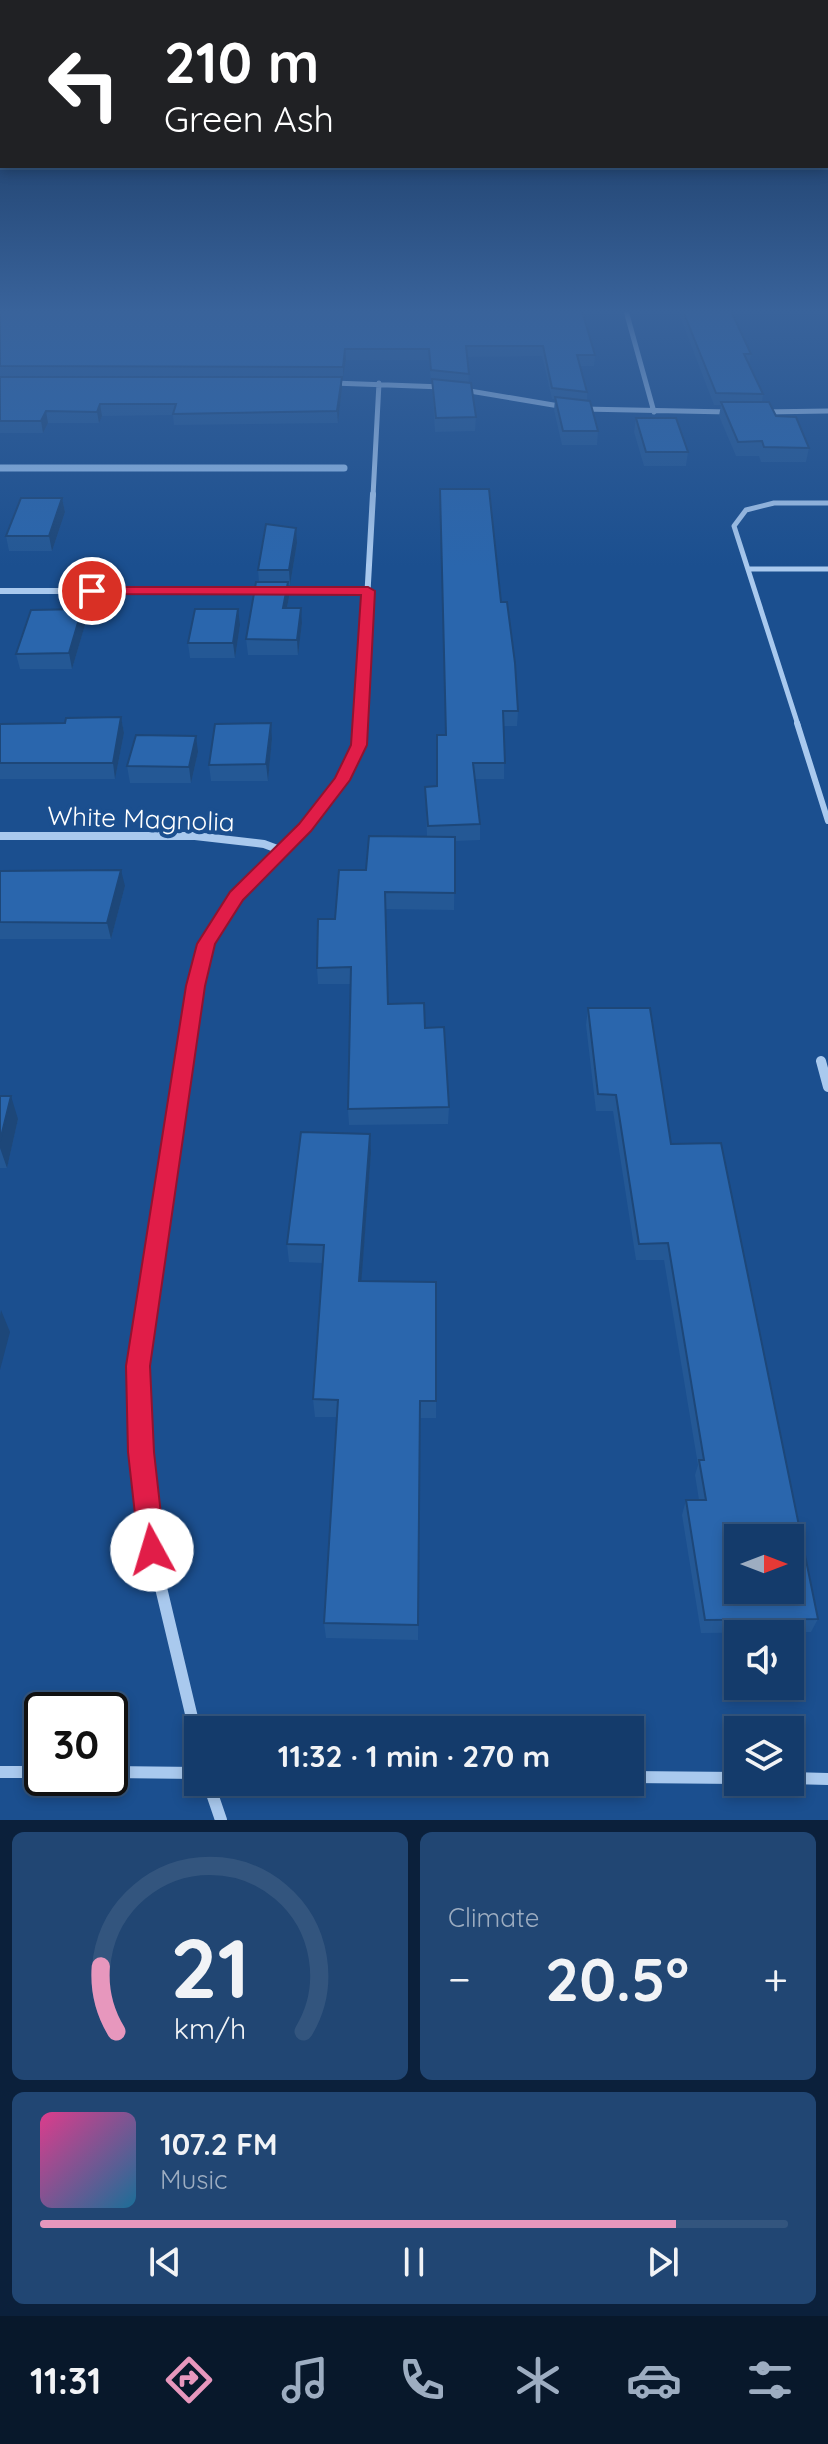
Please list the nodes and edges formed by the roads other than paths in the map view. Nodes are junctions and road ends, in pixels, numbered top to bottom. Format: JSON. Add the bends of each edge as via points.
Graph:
{"nodes":[{"id":1,"x":378,"y":396,"type":"edge"},
{"id":2,"x":501,"y":396,"type":"edge"},
{"id":3,"x":650,"y":396,"type":"edge"},
{"id":4,"x":567,"y":407,"type":"edge"},
{"id":5,"x":580,"y":409,"type":"edge"},
{"id":6,"x":828,"y":411,"type":"edge"},
{"id":7,"x":654,"y":412,"type":"junction"},
{"id":8,"x":733,"y":412,"type":"edge"},
{"id":9,"x":749,"y":412,"type":"edge"},
{"id":10,"x":828,"y":503,"type":"edge"},
{"id":11,"x":748,"y":569,"type":"junction"},
{"id":12,"x":828,"y":569,"type":"edge"},
{"id":13,"x":0,"y":591,"type":"edge"},
{"id":14,"x":368,"y":591,"type":"junction"},
{"id":15,"x":817,"y":787,"type":"junction"},
{"id":16,"x":828,"y":787,"type":"edge"},
{"id":17,"x":828,"y":821,"type":"edge"},
{"id":18,"x":0,"y":836,"type":"edge"},
{"id":19,"x":280,"y":850,"type":"junction"},
{"id":20,"x":821,"y":1061,"type":"dead end"},
{"id":21,"x":828,"y":1087,"type":"edge"},
{"id":22,"x":192,"y":1716,"type":"edge"},
{"id":23,"x":0,"y":1772,"type":"edge"},
{"id":24,"x":24,"y":1772,"type":"edge"},
{"id":25,"x":128,"y":1772,"type":"edge"},
{"id":26,"x":184,"y":1773,"type":"edge"},
{"id":27,"x":644,"y":1777,"type":"edge"},
{"id":28,"x":724,"y":1778,"type":"edge"},
{"id":29,"x":804,"y":1778,"type":"edge"},
{"id":30,"x":828,"y":1779,"type":"edge"},
{"id":31,"x":213,"y":1796,"type":"edge"},
{"id":32,"x":221,"y":1820,"type":"edge"}],
"edges":[{"from":1,"to":14,"type":"street"},
{"from":2,"to":4,"type":"street"},
{"from":3,"to":7,"type":"street"},
{"from":5,"to":7,"type":"street"},
{"from":6,"to":9,"type":"street"},
{"from":7,"to":8,"type":"street"},
{"from":10,"to":11,"type":"lane","via":[[774,503],[746,510],[734,526]]},
{"from":11,"to":12,"type":"lane"},
{"from":11,"to":15,"type":"lane"},
{"from":13,"to":14,"type":"street"},
{"from":14,"to":19,"type":"street","via":[[359,745],[342,780]]},
{"from":15,"to":16,"type":"lane"},
{"from":15,"to":17,"type":"lane"},
{"from":18,"to":19,"type":"street","name":"White Magnolia","via":[[195,836]]},
{"from":19,"to":22,"type":"street","via":[[236,896],[206,944],[195,986],[138,1366],[152,1550]]},
{"from":20,"to":21,"type":"street"},
{"from":23,"to":24,"type":"street"},
{"from":25,"to":26,"type":"street"},
{"from":27,"to":28,"type":"street"},
{"from":29,"to":30,"type":"street"},
{"from":31,"to":32,"type":"street"}]}
